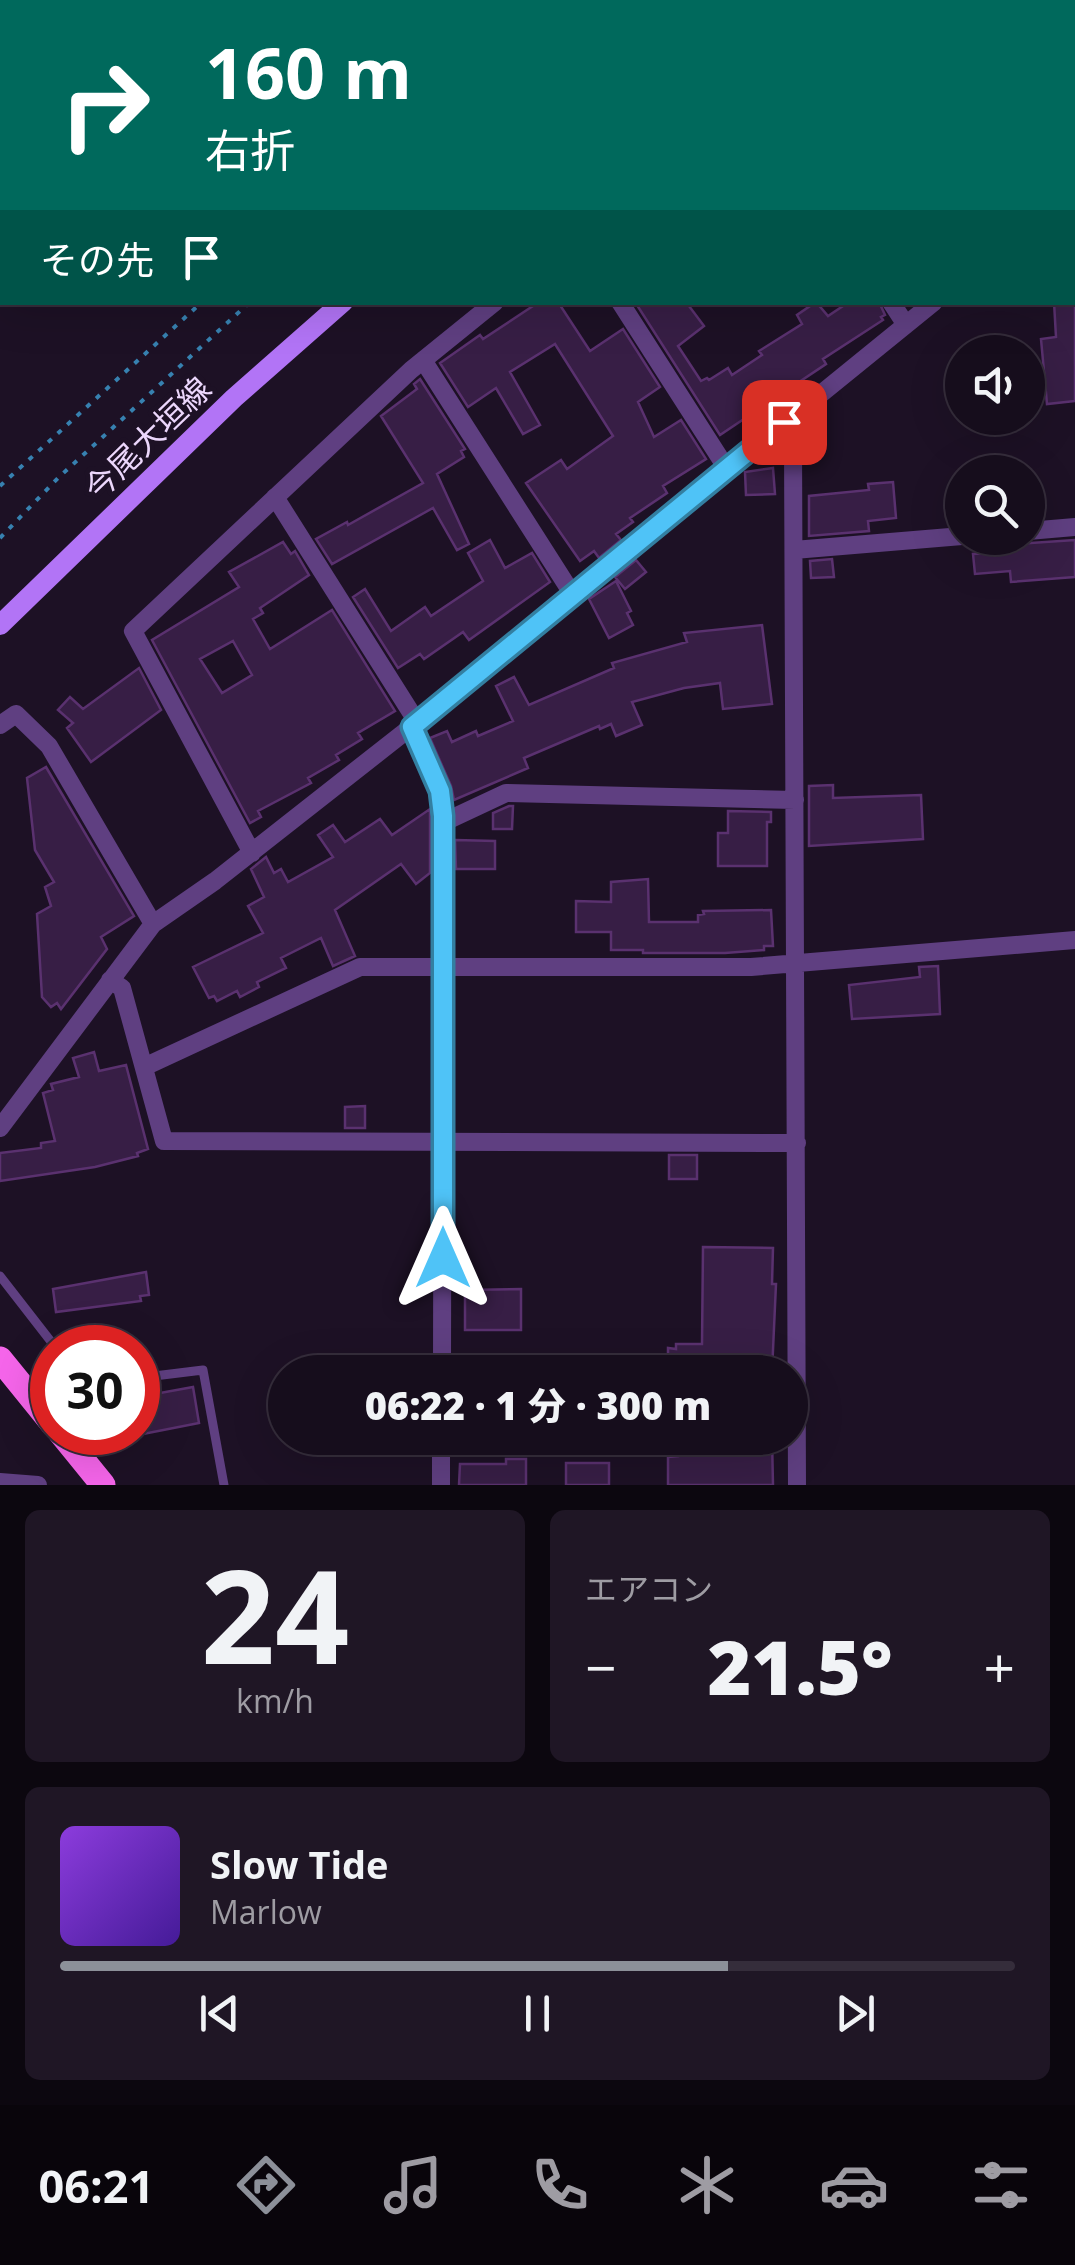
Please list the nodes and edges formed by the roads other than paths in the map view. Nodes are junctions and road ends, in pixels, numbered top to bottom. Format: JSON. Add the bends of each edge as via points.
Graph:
{"nodes":[{"id":1,"x":340,"y":305,"type":"edge"},
{"id":2,"x":491,"y":305,"type":"edge"},
{"id":3,"x":622,"y":305,"type":"edge"},
{"id":4,"x":893,"y":305,"type":"edge"},
{"id":5,"x":930,"y":305,"type":"edge"},
{"id":6,"x":906,"y":325,"type":"junction"},
{"id":7,"x":423,"y":360,"type":"junction"},
{"id":8,"x":784,"y":422,"type":"junction"},
{"id":9,"x":727,"y":469,"type":"junction"},
{"id":10,"x":275,"y":498,"type":"junction"},
{"id":11,"x":1075,"y":527,"type":"edge"},
{"id":12,"x":1045,"y":530,"type":"edge"},
{"id":13,"x":945,"y":537,"type":"edge"},
{"id":14,"x":794,"y":550,"type":"junction"},
{"id":15,"x":573,"y":595,"type":"junction"},
{"id":16,"x":0,"y":625,"type":"edge"},
{"id":17,"x":414,"y":724,"type":"junction"},
{"id":18,"x":0,"y":725,"type":"edge"},
{"id":19,"x":795,"y":800,"type":"junction"},
{"id":20,"x":442,"y":823,"type":"junction"},
{"id":21,"x":252,"y":853,"type":"junction"},
{"id":22,"x":153,"y":924,"type":"junction"},
{"id":23,"x":1075,"y":940,"type":"edge"},
{"id":24,"x":796,"y":962,"type":"junction"},
{"id":25,"x":442,"y":968,"type":"junction"},
{"id":26,"x":110,"y":980,"type":"junction"},
{"id":27,"x":144,"y":1068,"type":"junction"},
{"id":28,"x":0,"y":1128,"type":"edge"},
{"id":29,"x":444,"y":1143,"type":"junction"},
{"id":30,"x":797,"y":1143,"type":"junction"},
{"id":31,"x":0,"y":1276,"type":"edge"},
{"id":32,"x":38,"y":1325,"type":"edge"},
{"id":33,"x":442,"y":1355,"type":"edge"},
{"id":34,"x":0,"y":1359,"type":"edge"},
{"id":35,"x":160,"y":1375,"type":"edge"},
{"id":36,"x":30,"y":1396,"type":"edge"},
{"id":37,"x":79,"y":1455,"type":"edge"},
{"id":38,"x":441,"y":1455,"type":"edge"},
{"id":39,"x":0,"y":1482,"type":"edge"},
{"id":40,"x":38,"y":1485,"type":"edge"},
{"id":41,"x":104,"y":1485,"type":"edge"},
{"id":42,"x":224,"y":1485,"type":"edge"},
{"id":43,"x":441,"y":1485,"type":"edge"},
{"id":44,"x":797,"y":1485,"type":"edge"}],
"edges":[{"from":1,"to":16,"type":"main road","name":"今尾大垣線"},
{"from":2,"to":7,"type":"street"},
{"from":3,"to":9,"type":"street"},
{"from":4,"to":6,"type":"street"},
{"from":5,"to":6,"type":"street"},
{"from":6,"to":8,"type":"street"},
{"from":7,"to":10,"type":"street"},
{"from":7,"to":15,"type":"street"},
{"from":8,"to":9,"type":"street"},
{"from":8,"to":14,"type":"street","via":[[793,441]]},
{"from":9,"to":15,"type":"street"},
{"from":10,"to":17,"type":"street"},
{"from":10,"to":21,"type":"street","via":[[133,630]]},
{"from":11,"to":12,"type":"street"},
{"from":13,"to":14,"type":"street"},
{"from":14,"to":19,"type":"street"},
{"from":15,"to":17,"type":"street"},
{"from":17,"to":20,"type":"street","via":[[440,791]]},
{"from":17,"to":21,"type":"street"},
{"from":18,"to":22,"type":"street","via":[[16,714],[49,746]]},
{"from":19,"to":20,"type":"street","via":[[506,793]]},
{"from":19,"to":24,"type":"street"},
{"from":20,"to":25,"type":"street"},
{"from":21,"to":22,"type":"street"},
{"from":22,"to":26,"type":"street"},
{"from":23,"to":24,"type":"street"},
{"from":24,"to":25,"type":"street"},
{"from":24,"to":30,"type":"street"},
{"from":25,"to":27,"type":"street","via":[[360,967]]},
{"from":25,"to":29,"type":"street"},
{"from":26,"to":27,"type":"street","via":[[122,988]]},
{"from":26,"to":28,"type":"street"},
{"from":27,"to":29,"type":"street","via":[[164,1141]]},
{"from":29,"to":30,"type":"street"},
{"from":29,"to":33,"type":"street"},
{"from":30,"to":44,"type":"street"},
{"from":31,"to":32,"type":"lane"},
{"from":34,"to":36,"type":"main road"},
{"from":35,"to":42,"type":"lane","via":[[202,1370]]},
{"from":37,"to":41,"type":"main road"},
{"from":38,"to":43,"type":"street"},
{"from":39,"to":40,"type":"street"}]}
